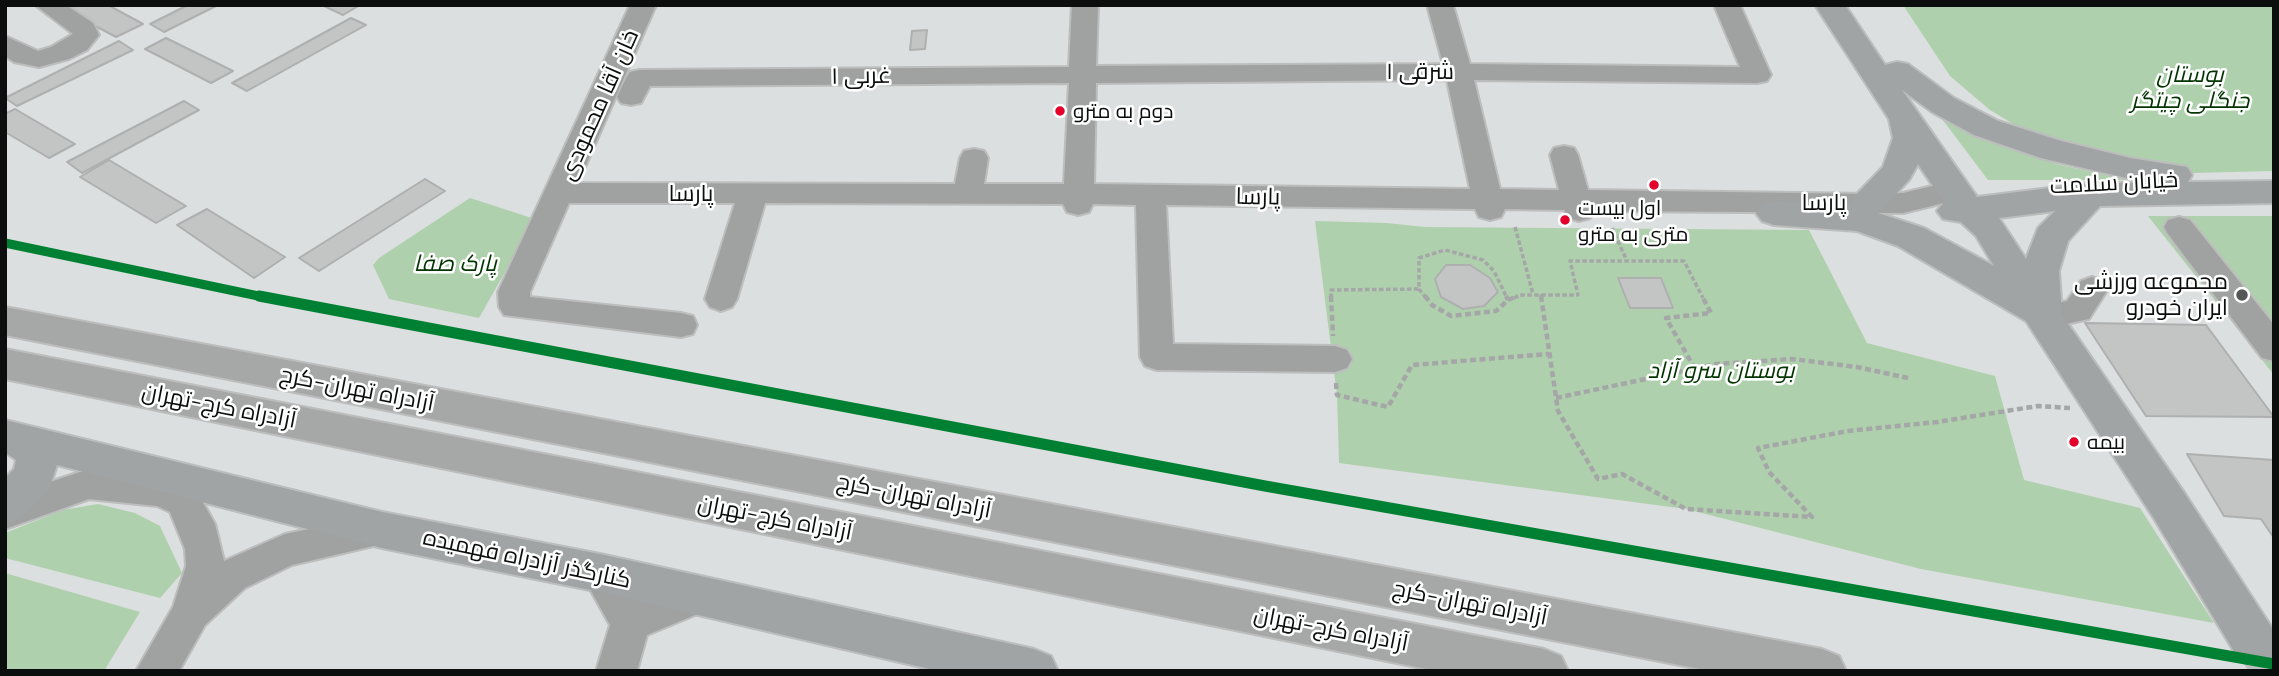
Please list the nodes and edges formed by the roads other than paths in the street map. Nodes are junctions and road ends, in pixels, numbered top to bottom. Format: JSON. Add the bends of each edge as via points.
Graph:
{"nodes":[{"id":1,"x":48,"y":5,"type":"edge"},
{"id":2,"x":643,"y":5,"type":"edge"},
{"id":3,"x":1085,"y":5,"type":"edge"},
{"id":4,"x":1440,"y":5,"type":"edge"},
{"id":5,"x":1727,"y":5,"type":"edge"},
{"id":6,"x":1830,"y":5,"type":"edge"},
{"id":7,"x":1853,"y":5,"type":"edge"},
{"id":8,"x":5,"y":44,"type":"edge"},
{"id":9,"x":39,"y":59,"type":"junction"},
{"id":10,"x":1897,"y":71,"type":"junction"},
{"id":11,"x":1459,"y":72,"type":"junction"},
{"id":12,"x":1082,"y":74,"type":"junction"},
{"id":13,"x":5,"y":76,"type":"edge"},
{"id":14,"x":635,"y":88,"type":"dead end"},
{"id":15,"x":1905,"y":117,"type":"junction"},
{"id":16,"x":1564,"y":155,"type":"dead end"},
{"id":17,"x":974,"y":158,"type":"dead end"},
{"id":18,"x":2202,"y":178,"type":"junction"},
{"id":19,"x":2274,"y":178,"type":"edge"},
{"id":20,"x":2274,"y":192,"type":"edge"},
{"id":21,"x":968,"y":194,"type":"junction"},
{"id":22,"x":2091,"y":195,"type":"junction"},
{"id":23,"x":1078,"y":199,"type":"junction"},
{"id":24,"x":558,"y":200,"type":"junction"},
{"id":25,"x":752,"y":200,"type":"junction"},
{"id":26,"x":1151,"y":201,"type":"junction"},
{"id":27,"x":1867,"y":204,"type":"junction"},
{"id":28,"x":1489,"y":205,"type":"junction"},
{"id":29,"x":1971,"y":206,"type":"junction"},
{"id":30,"x":1578,"y":207,"type":"junction"},
{"id":31,"x":1774,"y":213,"type":"junction"},
{"id":32,"x":2179,"y":227,"type":"dead end"},
{"id":33,"x":2092,"y":289,"type":"dead end"},
{"id":34,"x":721,"y":299,"type":"dead end"},
{"id":35,"x":2043,"y":317,"type":"junction"},
{"id":36,"x":5,"y":321,"type":"edge"},
{"id":37,"x":681,"y":324,"type":"dead end"},
{"id":38,"x":2274,"y":349,"type":"edge"},
{"id":39,"x":1335,"y":359,"type":"road end"},
{"id":40,"x":5,"y":364,"type":"edge"},
{"id":41,"x":14,"y":438,"type":"edge"},
{"id":42,"x":161,"y":491,"type":"junction"},
{"id":43,"x":237,"y":495,"type":"junction"},
{"id":44,"x":5,"y":505,"type":"edge"},
{"id":45,"x":5,"y":513,"type":"edge"},
{"id":46,"x":382,"y":530,"type":"junction"},
{"id":47,"x":600,"y":573,"type":"junction"},
{"id":48,"x":700,"y":594,"type":"junction"},
{"id":49,"x":191,"y":612,"type":"junction"},
{"id":50,"x":631,"y":623,"type":"junction"},
{"id":51,"x":2255,"y":643,"type":"tunnel mouth"},
{"id":52,"x":1479,"y":663,"type":"edge"},
{"id":53,"x":156,"y":671,"type":"edge"},
{"id":54,"x":616,"y":671,"type":"edge"},
{"id":55,"x":1034,"y":671,"type":"edge"},
{"id":56,"x":1544,"y":671,"type":"edge"},
{"id":57,"x":1822,"y":671,"type":"edge"}],
"edges":[{"from":1,"to":9,"type":"street","via":[[84,28],[86,35],[78,44]]},
{"from":2,"to":24,"type":"street","name":"خان آقا محمودی"},
{"from":3,"to":12,"type":"street"},
{"from":4,"to":11,"type":"street"},
{"from":5,"to":11,"type":"street","name":"۱ شرقی","via":[[1757,75]]},
{"from":6,"to":15,"type":"main road"},
{"from":7,"to":10,"type":"main road"},
{"from":8,"to":9,"type":"street","via":[[23,56]]},
{"from":9,"to":13,"type":"street"},
{"from":10,"to":18,"type":"main road","via":[[1942,105],[1986,128],[2130,169]]},
{"from":10,"to":29,"type":"main road"},
{"from":11,"to":12,"type":"street","name":"۱ شرقی"},
{"from":11,"to":28,"type":"street"},
{"from":12,"to":14,"type":"street","name":"۱ غربی"},
{"from":12,"to":23,"type":"street"},
{"from":15,"to":27,"type":"main road","via":[[1910,138],[1905,155],[1897,172]]},
{"from":15,"to":29,"type":"main road"},
{"from":16,"to":30,"type":"street"},
{"from":17,"to":21,"type":"street"},
{"from":18,"to":19,"type":"main road","name":"خیابان سلامت"},
{"from":18,"to":29,"type":"main road","name":"خیابان سلامت"},
{"from":20,"to":22,"type":"main road","name":"خیابان سلامت"},
{"from":21,"to":23,"type":"street","name":"پارسا"},
{"from":21,"to":25,"type":"street","name":"پارسا"},
{"from":22,"to":29,"type":"main road","name":"خیابان سلامت"},
{"from":22,"to":35,"type":"main road","via":[[2051,237],[2041,271]]},
{"from":23,"to":25,"type":"street","name":"پارسا"},
{"from":23,"to":26,"type":"street","name":"پارسا"},
{"from":24,"to":25,"type":"street","name":"پارسا"},
{"from":24,"to":37,"type":"street","name":"خان آقا محمودی","via":[[514,292],[515,307]]},
{"from":25,"to":34,"type":"street"},
{"from":26,"to":28,"type":"street","name":"پارسا"},
{"from":26,"to":39,"type":"street","via":[[1157,357]]},
{"from":27,"to":29,"type":"street","name":"پارسا"},
{"from":27,"to":30,"type":"street","name":"پارسا"},
{"from":28,"to":30,"type":"street","name":"پارسا"},
{"from":29,"to":31,"type":"street","name":"پارسا"},
{"from":29,"to":35,"type":"main road"},
{"from":30,"to":31,"type":"street","name":"پارسا"},
{"from":31,"to":35,"type":"main road","via":[[1860,219],[1910,237],[1998,285]]},
{"from":32,"to":38,"type":"street"},
{"from":33,"to":35,"type":"street","via":[[2077,311]]},
{"from":35,"to":51,"type":"main road"},
{"from":36,"to":57,"type":"highway","name":"آزادراه تهران-کرج"},
{"from":40,"to":52,"type":"highway","name":"آزادراه کرج-تهران"},
{"from":41,"to":43,"type":"main road","name":"کنارگذر آزادراه فهمیده"},
{"from":41,"to":44,"type":"main road","via":[[38,456],[34,477]]},
{"from":42,"to":43,"type":"main road"},
{"from":42,"to":45,"type":"street","via":[[89,484]]},
{"from":42,"to":49,"type":"street","via":[[183,501],[204,549],[205,566]]},
{"from":43,"to":46,"type":"main road","name":"کنارگذر آزادراه فهمیده"},
{"from":46,"to":47,"type":"main road","name":"کنارگذر آزادراه فهمیده"},
{"from":46,"to":49,"type":"street","via":[[285,550],[231,576]]},
{"from":47,"to":48,"type":"main road","name":"کنارگذر آزادراه فهمیده"},
{"from":47,"to":50,"type":"street"},
{"from":48,"to":50,"type":"street"},
{"from":48,"to":55,"type":"main road","name":"کنارگذر آزادراه فهمیده"},
{"from":49,"to":53,"type":"street"},
{"from":50,"to":54,"type":"street"},
{"from":52,"to":56,"type":"highway","name":"آزادراه کرج-تهران"}]}
